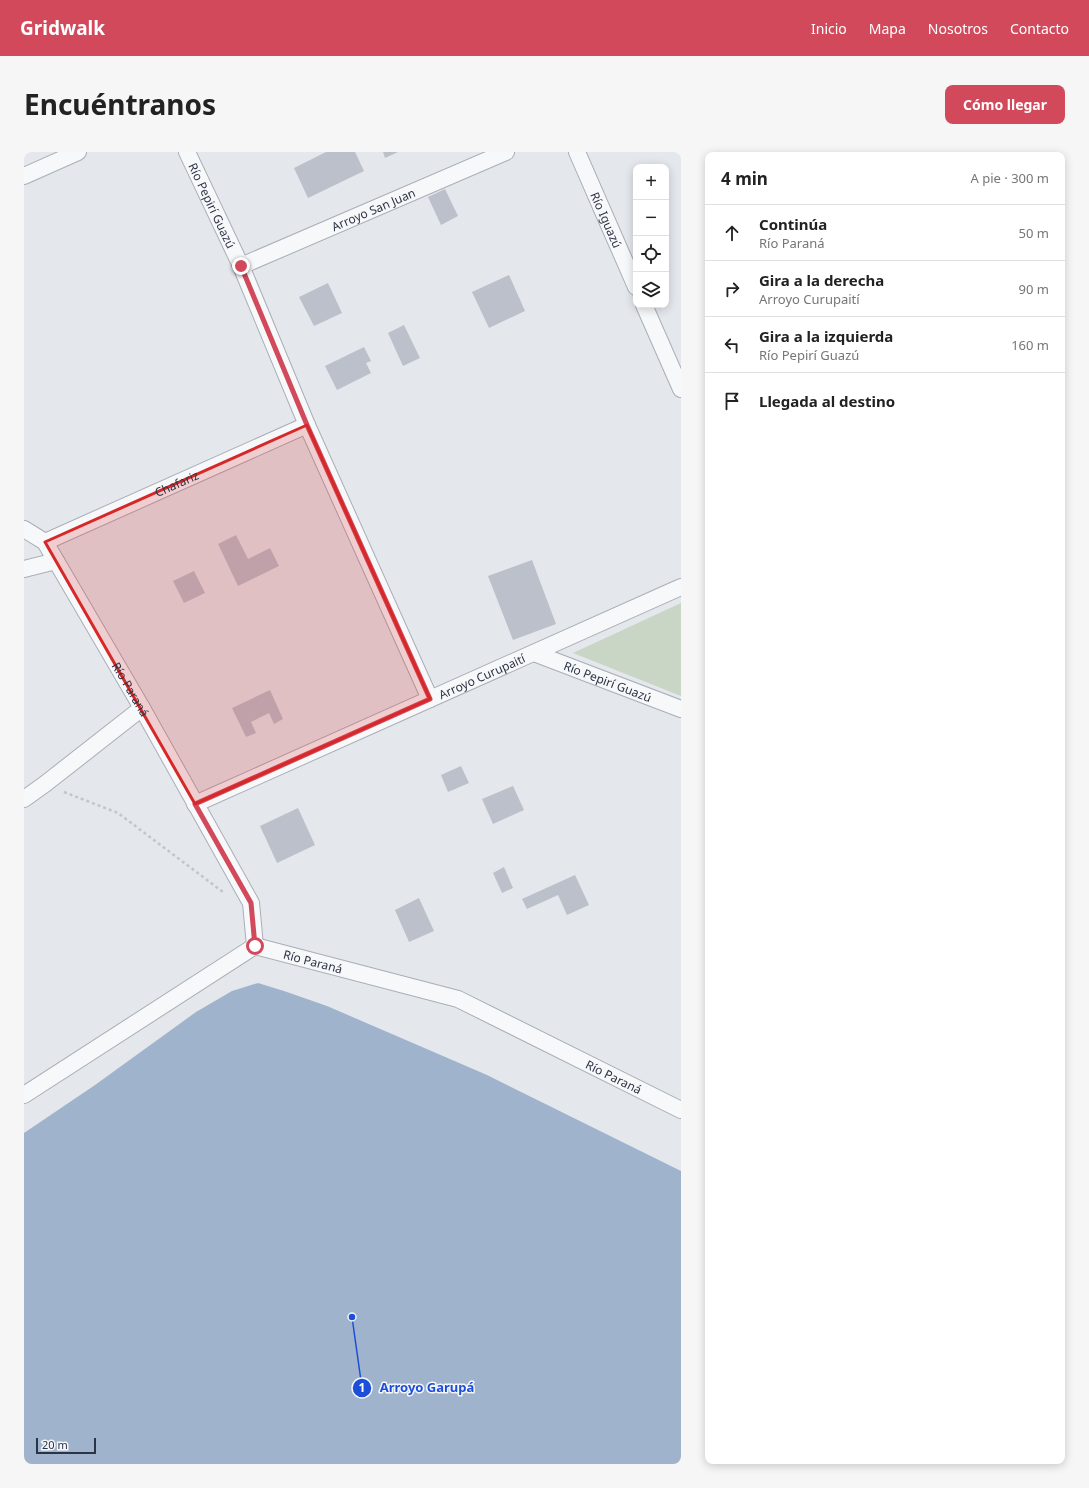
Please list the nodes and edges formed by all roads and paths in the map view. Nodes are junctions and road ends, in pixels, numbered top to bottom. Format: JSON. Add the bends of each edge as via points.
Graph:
{"nodes":[{"id":1,"x":78,"y":152,"type":"edge"},
{"id":2,"x":187,"y":152,"type":"edge"},
{"id":3,"x":506,"y":152,"type":"edge"},
{"id":4,"x":577,"y":152,"type":"edge"},
{"id":5,"x":24,"y":176,"type":"edge"},
{"id":6,"x":241,"y":266,"type":"junction"},
{"id":7,"x":633,"y":280,"type":"edge"},
{"id":8,"x":645,"y":308,"type":"edge"},
{"id":9,"x":681,"y":389,"type":"edge"},
{"id":10,"x":307,"y":425,"type":"junction"},
{"id":11,"x":24,"y":529,"type":"edge"},
{"id":12,"x":45,"y":542,"type":"junction"},
{"id":13,"x":56,"y":561,"type":"junction"},
{"id":14,"x":24,"y":569,"type":"edge"},
{"id":15,"x":681,"y":587,"type":"edge"},
{"id":16,"x":534,"y":653,"type":"junction"},
{"id":17,"x":430,"y":699,"type":"junction"},
{"id":18,"x":142,"y":708,"type":"junction"},
{"id":19,"x":681,"y":709,"type":"edge"},
{"id":20,"x":45,"y":784,"type":"junction"},
{"id":21,"x":24,"y":799,"type":"edge"},
{"id":22,"x":195,"y":804,"type":"junction"},
{"id":23,"x":227,"y":895,"type":"dead end"},
{"id":24,"x":255,"y":946,"type":"junction"},
{"id":25,"x":24,"y":1095,"type":"edge"},
{"id":26,"x":681,"y":1110,"type":"edge"}],
"edges":[{"from":1,"to":5,"type":"street"},
{"from":2,"to":6,"type":"street","name":"Río Pepirí Guazú"},
{"from":3,"to":6,"type":"street","name":"Arroyo San Juan"},
{"from":4,"to":7,"type":"street","name":"Río Iguazú"},
{"from":6,"to":10,"type":"street","name":"Río Pepirí Guazú"},
{"from":8,"to":9,"type":"street"},
{"from":10,"to":12,"type":"street","name":"Chafariz"},
{"from":10,"to":17,"type":"street","name":"Río Pepirí Guazú"},
{"from":11,"to":12,"type":"street","name":"Río Paraná"},
{"from":12,"to":13,"type":"street","name":"Río Paraná"},
{"from":13,"to":14,"type":"street"},
{"from":13,"to":18,"type":"street","name":"Río Paraná"},
{"from":15,"to":16,"type":"street","name":"Arroyo Curupaití"},
{"from":16,"to":17,"type":"street","name":"Arroyo Curupaití"},
{"from":16,"to":19,"type":"street","name":"Río Pepirí Guazú"},
{"from":17,"to":22,"type":"street","name":"Arroyo Curupaití"},
{"from":18,"to":20,"type":"street"},
{"from":18,"to":22,"type":"street","name":"Río Paraná"},
{"from":20,"to":21,"type":"street"},
{"from":20,"to":23,"type":"path","via":[[118,813]]},
{"from":22,"to":24,"type":"street","name":"Río Paraná","via":[[251,903]]},
{"from":24,"to":25,"type":"street"},
{"from":24,"to":26,"type":"street","name":"Río Paraná","via":[[458,999]]}]}
